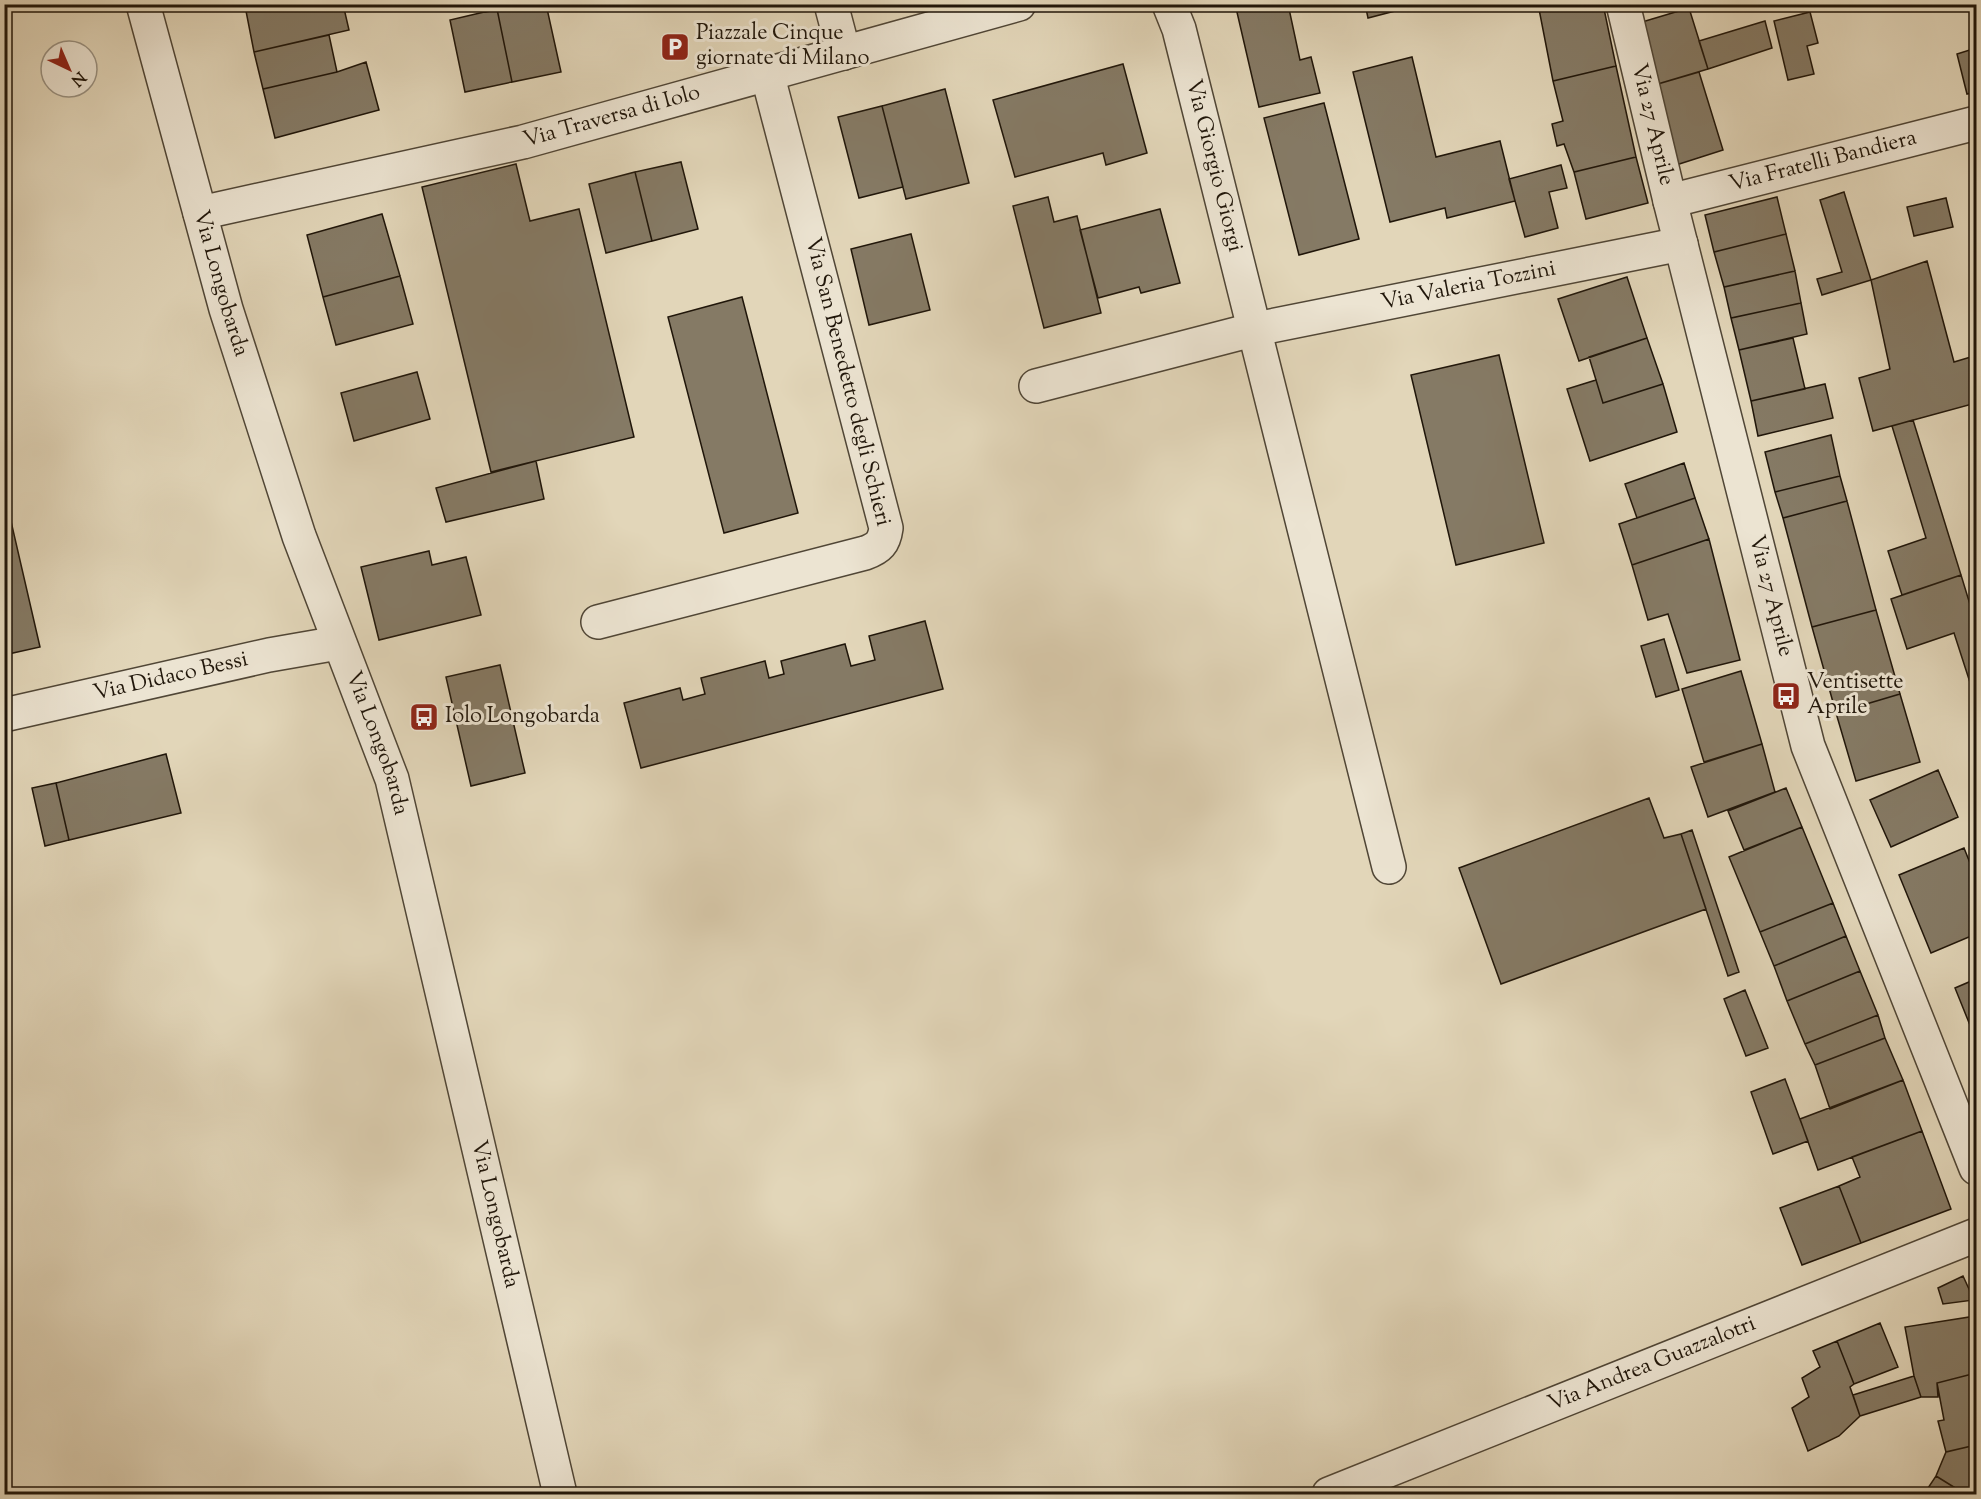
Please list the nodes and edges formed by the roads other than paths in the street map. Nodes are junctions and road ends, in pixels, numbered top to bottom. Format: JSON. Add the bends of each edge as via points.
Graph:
{"nodes":[{"id":1,"x":143,"y":4,"type":"edge"},
{"id":2,"x":831,"y":4,"type":"edge"},
{"id":3,"x":1019,"y":4,"type":"edge"},
{"id":4,"x":1168,"y":4,"type":"edge"},
{"id":5,"x":1623,"y":4,"type":"edge"},
{"id":6,"x":844,"y":53,"type":"junction"},
{"id":7,"x":767,"y":73,"type":"junction"},
{"id":8,"x":1977,"y":123,"type":"edge"},
{"id":9,"x":1670,"y":201,"type":"junction"},
{"id":10,"x":200,"y":213,"type":"junction"},
{"id":11,"x":1681,"y":244,"type":"junction"},
{"id":12,"x":1256,"y":329,"type":"junction"},
{"id":13,"x":1036,"y":386,"type":"dead end"},
{"id":14,"x":597,"y":622,"type":"dead end"},
{"id":15,"x":338,"y":643,"type":"junction"},
{"id":16,"x":4,"y":716,"type":"edge"},
{"id":17,"x":1389,"y":867,"type":"dead end"},
{"id":18,"x":1977,"y":1168,"type":"edge"},
{"id":19,"x":1977,"y":1235,"type":"edge"},
{"id":20,"x":560,"y":1494,"type":"edge"},
{"id":21,"x":1329,"y":1494,"type":"edge"}],
"edges":[{"from":1,"to":10,"type":"street","name":"Via Longobarda"},
{"from":2,"to":6,"type":"street"},
{"from":3,"to":6,"type":"street","name":"Via Traversa di Iolo"},
{"from":4,"to":12,"type":"street","name":"Via Giorgio Giorgi","via":[[1179,29]]},
{"from":5,"to":9,"type":"street","name":"Via 27 Aprile"},
{"from":6,"to":7,"type":"street","name":"Via Traversa di Iolo"},
{"from":7,"to":10,"type":"street","name":"Via Traversa di Iolo","via":[[523,142]]},
{"from":7,"to":14,"type":"street","name":"Via San Benedetto degli Schieri","via":[[886,528],[884,540],[865,554]]},
{"from":8,"to":9,"type":"street","name":"Via Fratelli Bandiera"},
{"from":9,"to":11,"type":"street","name":"Via 27 Aprile"},
{"from":10,"to":15,"type":"street","name":"Via Longobarda","via":[[299,536]]},
{"from":11,"to":12,"type":"street","name":"Via Valeria Tozzini"},
{"from":11,"to":18,"type":"street","name":"Via 27 Aprile","via":[[1808,746]]},
{"from":12,"to":13,"type":"street","name":"Via Valeria Tozzini"},
{"from":12,"to":17,"type":"street","name":"Via Giorgio Giorgi"},
{"from":15,"to":16,"type":"street","name":"Via Didaco Bessi","via":[[269,655]]},
{"from":15,"to":20,"type":"street","name":"Via Longobarda","via":[[392,779]]},
{"from":19,"to":21,"type":"street","name":"Via Andrea Guazzalotri"}]}
